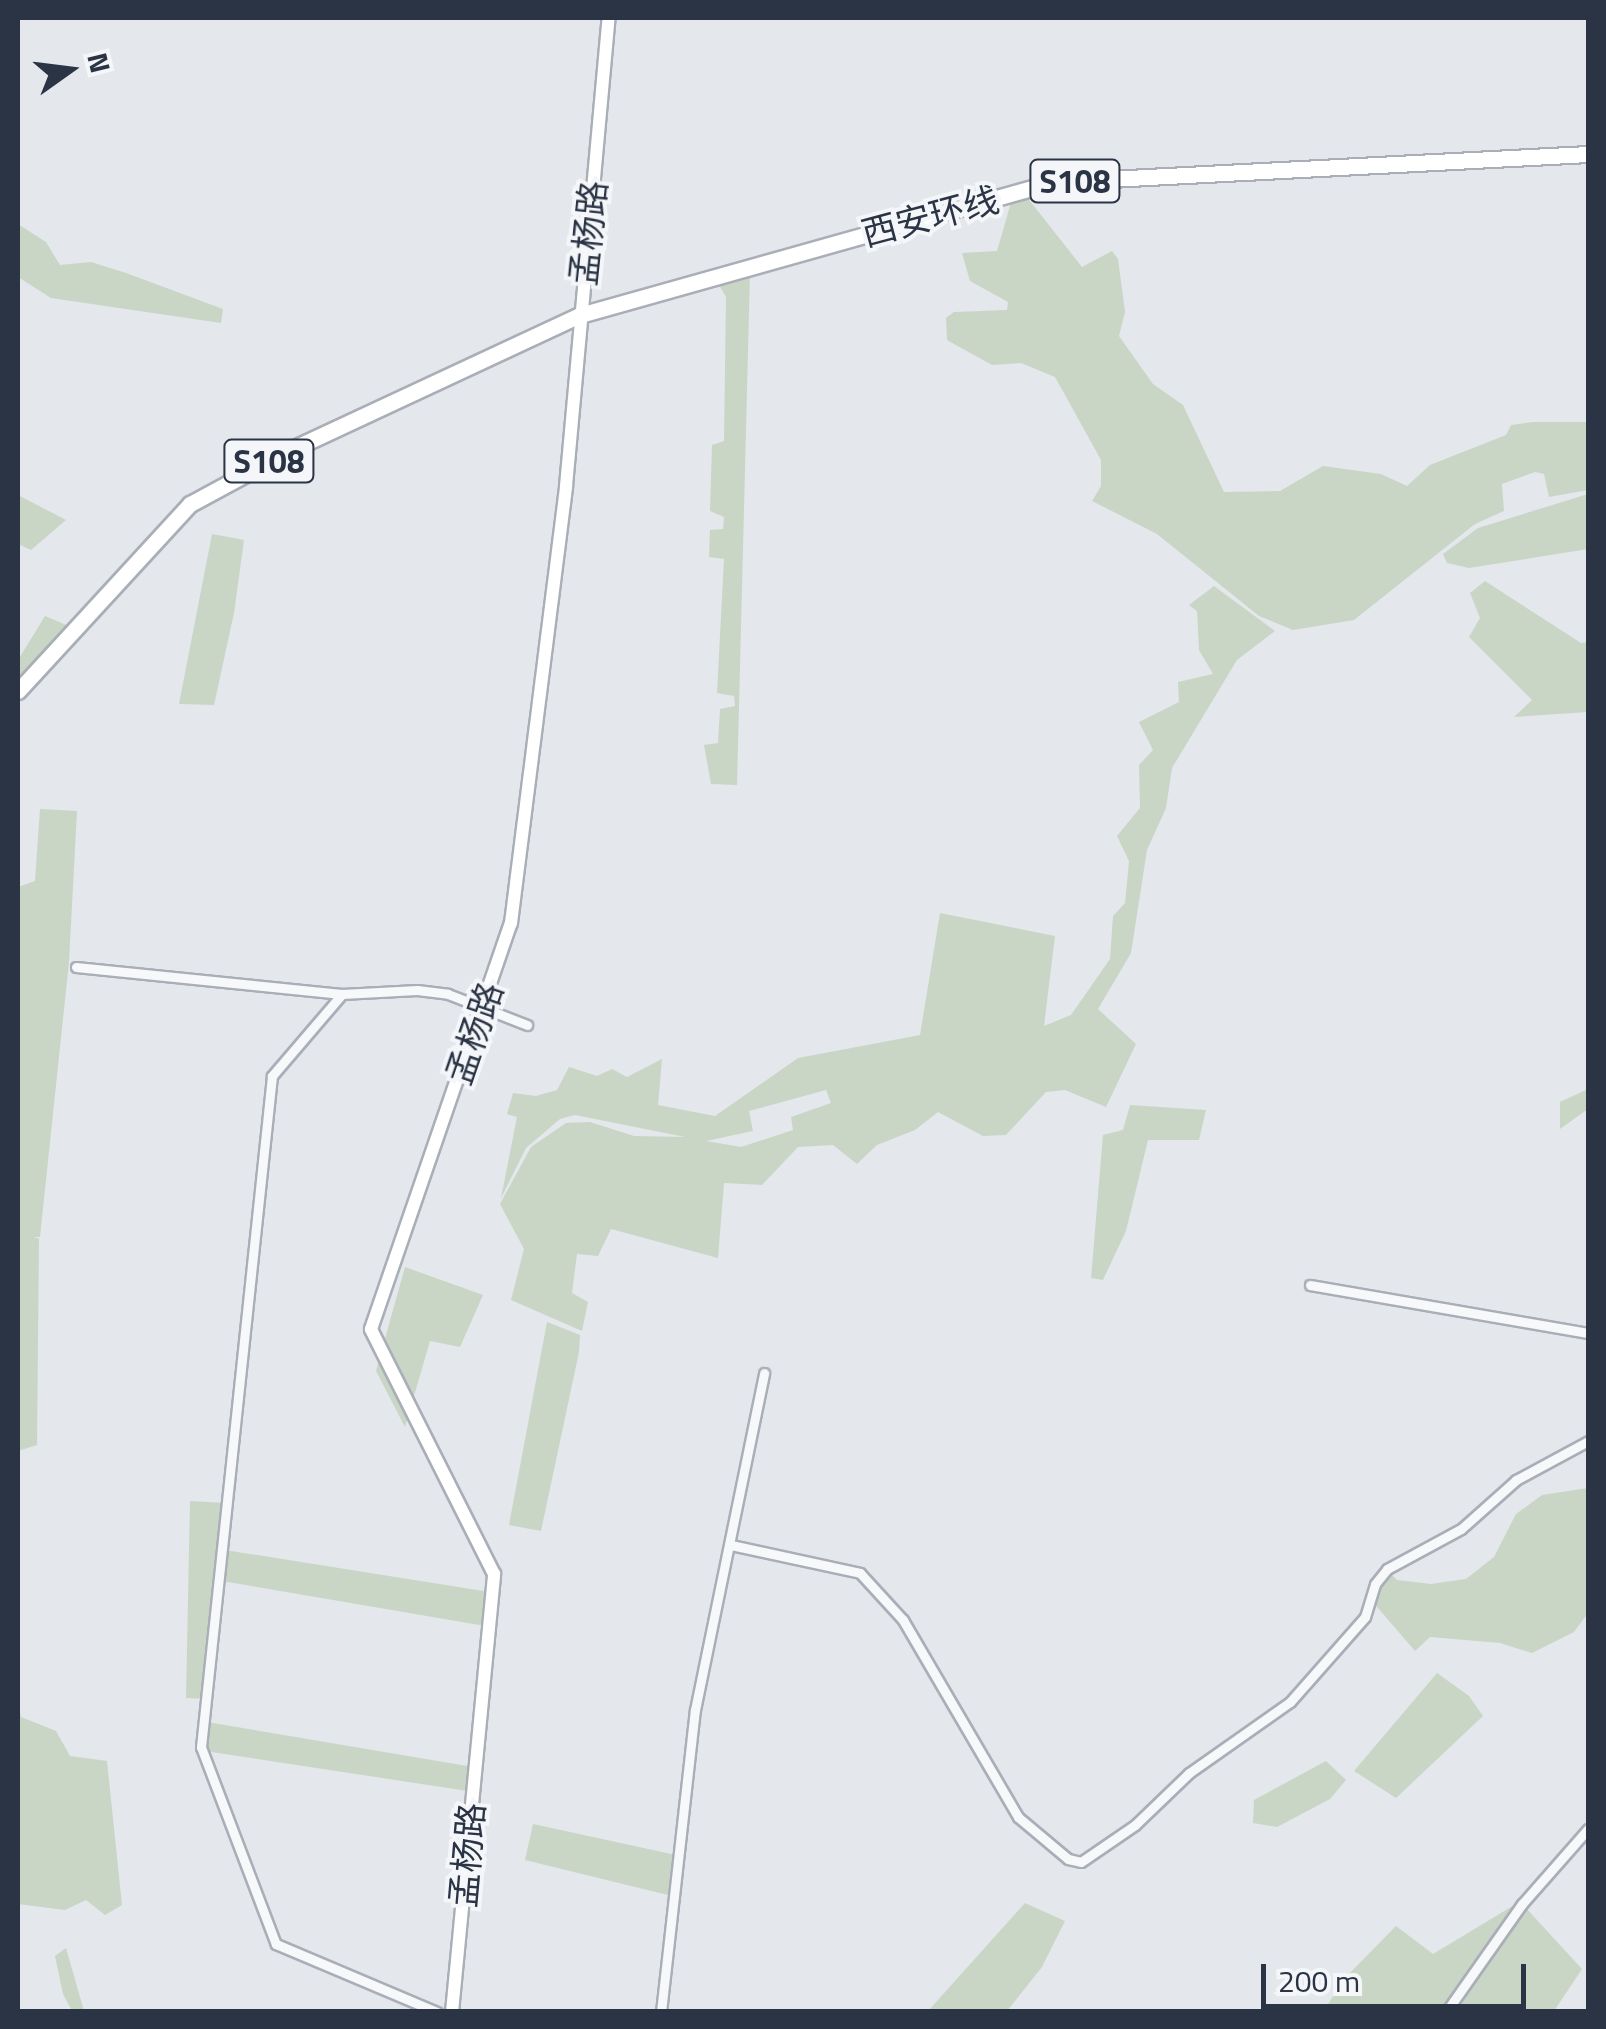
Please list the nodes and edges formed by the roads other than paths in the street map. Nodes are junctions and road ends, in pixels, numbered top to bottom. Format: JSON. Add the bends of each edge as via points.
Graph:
{"nodes":[{"id":1,"x":609,"y":18,"type":"edge"},
{"id":2,"x":1588,"y":154,"type":"edge"},
{"id":3,"x":580,"y":315,"type":"junction"},
{"id":4,"x":18,"y":691,"type":"edge"},
{"id":5,"x":76,"y":968,"type":"dead end"},
{"id":6,"x":342,"y":994,"type":"junction"},
{"id":7,"x":482,"y":1008,"type":"junction"},
{"id":8,"x":527,"y":1026,"type":"dead end"},
{"id":9,"x":1310,"y":1285,"type":"dead end"},
{"id":10,"x":1588,"y":1333,"type":"edge"},
{"id":11,"x":764,"y":1373,"type":"dead end"},
{"id":12,"x":1588,"y":1441,"type":"edge"},
{"id":13,"x":731,"y":1545,"type":"junction"},
{"id":14,"x":1588,"y":1829,"type":"edge"},
{"id":15,"x":437,"y":2012,"type":"edge"},
{"id":16,"x":452,"y":2012,"type":"edge"},
{"id":17,"x":661,"y":2012,"type":"edge"},
{"id":18,"x":1446,"y":2012,"type":"edge"}],
"edges":[{"from":1,"to":3,"type":"main road","name":"孟杨路"},
{"from":2,"to":3,"type":"main road","name":"西安环线","number":"S108","via":[[1052,182]]},
{"from":3,"to":4,"type":"main road","number":"S108","via":[[190,504]]},
{"from":3,"to":7,"type":"main road","name":"孟杨路","via":[[566,486],[511,923]]},
{"from":5,"to":6,"type":"street"},
{"from":6,"to":7,"type":"street","via":[[417,990]]},
{"from":6,"to":15,"type":"street","via":[[272,1076],[201,1746],[276,1944]]},
{"from":7,"to":8,"type":"street"},
{"from":7,"to":16,"type":"main road","name":"孟杨路","via":[[371,1329],[494,1574]]},
{"from":9,"to":10,"type":"street"},
{"from":11,"to":13,"type":"street"},
{"from":12,"to":13,"type":"street","via":[[1516,1480],[1461,1529],[1387,1570],[1375,1584],[1365,1618],[1290,1702],[1188,1772],[1135,1825],[1082,1862],[1068,1859],[1018,1816],[903,1620],[860,1573]]},
{"from":13,"to":17,"type":"street","via":[[696,1710]]},
{"from":14,"to":18,"type":"street","via":[[1522,1904]]}]}
